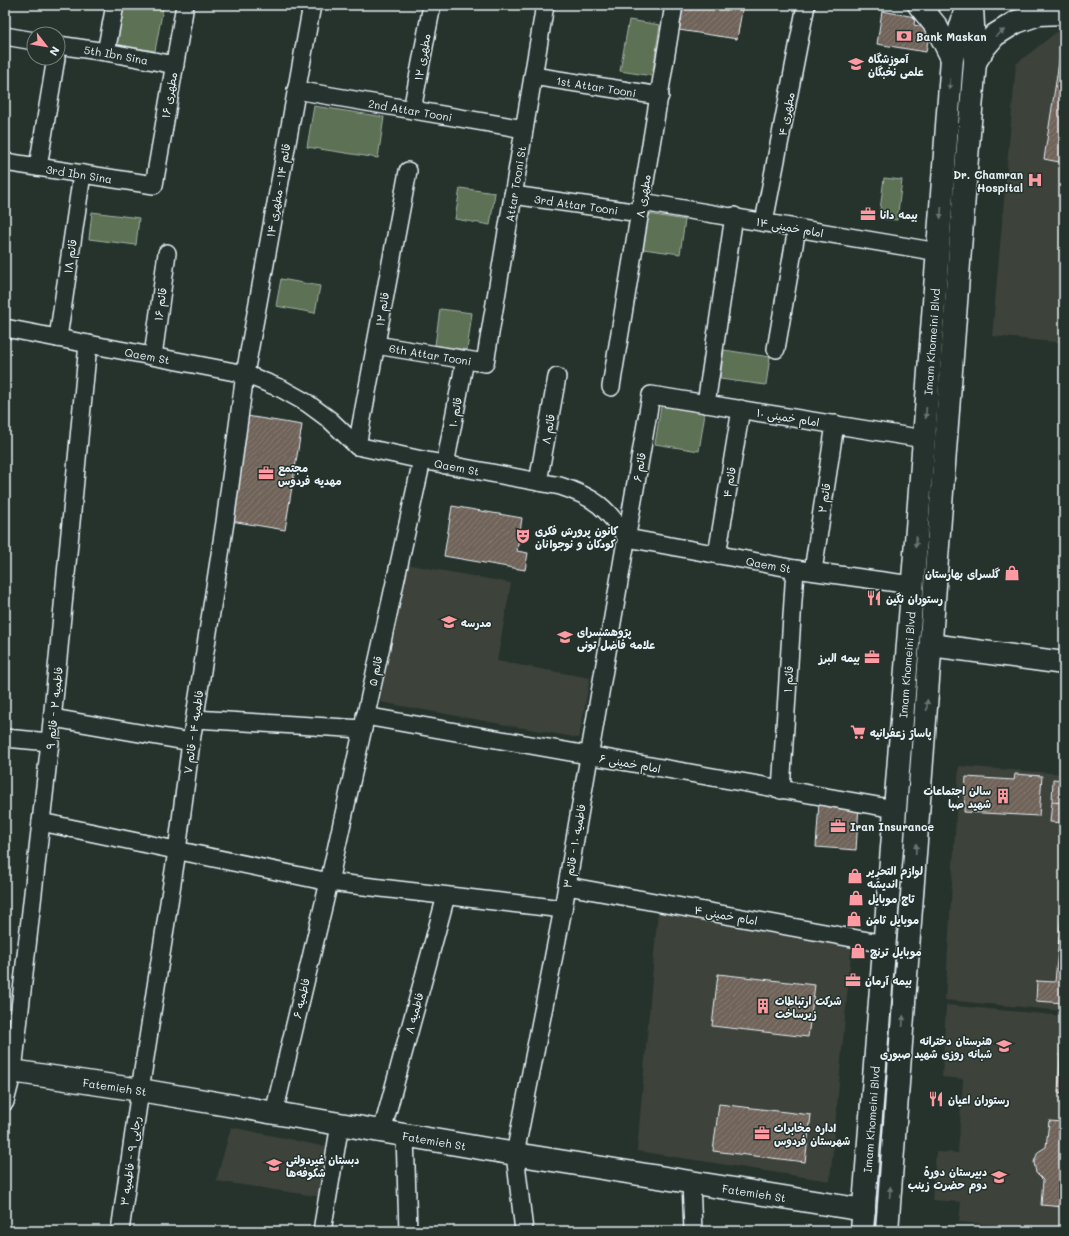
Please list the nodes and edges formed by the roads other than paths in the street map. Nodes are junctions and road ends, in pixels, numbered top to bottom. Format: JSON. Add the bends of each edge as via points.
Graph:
{"nodes":[{"id":1,"x":114,"y":5,"type":"edge"},
{"id":2,"x":185,"y":5,"type":"edge"},
{"id":3,"x":312,"y":5,"type":"edge"},
{"id":4,"x":432,"y":5,"type":"edge"},
{"id":5,"x":545,"y":5,"type":"edge"},
{"id":6,"x":674,"y":5,"type":"edge"},
{"id":7,"x":806,"y":5,"type":"edge"},
{"id":8,"x":919,"y":5,"type":"edge"},
{"id":9,"x":967,"y":5,"type":"edge"},
{"id":10,"x":972,"y":5,"type":"edge"},
{"id":11,"x":1034,"y":5,"type":"edge"},
{"id":12,"x":1058,"y":10,"type":"edge"},
{"id":13,"x":5,"y":36,"type":"edge"},
{"id":14,"x":26,"y":40,"type":"edge"},
{"id":15,"x":66,"y":50,"type":"edge"},
{"id":16,"x":106,"y":52,"type":"junction"},
{"id":17,"x":952,"y":58,"type":"junction"},
{"id":18,"x":975,"y":62,"type":"junction"},
{"id":19,"x":175,"y":65,"type":"junction"},
{"id":20,"x":55,"y":66,"type":"edge"},
{"id":21,"x":533,"y":76,"type":"junction"},
{"id":22,"x":296,"y":90,"type":"junction"},
{"id":23,"x":660,"y":96,"type":"junction"},
{"id":24,"x":412,"y":110,"type":"junction"},
{"id":25,"x":524,"y":129,"type":"junction"},
{"id":26,"x":5,"y":162,"type":"edge"},
{"id":27,"x":944,"y":164,"type":"junction"},
{"id":28,"x":966,"y":166,"type":"junction"},
{"id":29,"x":38,"y":167,"type":"junction"},
{"id":30,"x":408,"y":171,"type":"dead end"},
{"id":31,"x":82,"y":174,"type":"junction"},
{"id":32,"x":154,"y":185,"type":"joint"},
{"id":33,"x":513,"y":195,"type":"junction"},
{"id":34,"x":641,"y":208,"type":"junction"},
{"id":35,"x":734,"y":216,"type":"junction"},
{"id":36,"x":764,"y":222,"type":"junction"},
{"id":37,"x":797,"y":228,"type":"junction"},
{"id":38,"x":938,"y":252,"type":"junction"},
{"id":39,"x":167,"y":253,"type":"dead end"},
{"id":40,"x":5,"y":328,"type":"edge"},
{"id":41,"x":58,"y":338,"type":"junction"},
{"id":42,"x":88,"y":344,"type":"junction"},
{"id":43,"x":376,"y":345,"type":"junction"},
{"id":44,"x":776,"y":349,"type":"dead end"},
{"id":45,"x":153,"y":356,"type":"junction"},
{"id":46,"x":465,"y":360,"type":"junction"},
{"id":47,"x":485,"y":363,"type":"joint"},
{"id":48,"x":245,"y":374,"type":"junction"},
{"id":49,"x":557,"y":377,"type":"dead end"},
{"id":50,"x":611,"y":387,"type":"dead end"},
{"id":51,"x":652,"y":395,"type":"joint"},
{"id":52,"x":706,"y":404,"type":"junction"},
{"id":53,"x":741,"y":409,"type":"junction"},
{"id":54,"x":835,"y":424,"type":"junction"},
{"id":55,"x":924,"y":438,"type":"junction"},
{"id":56,"x":357,"y":446,"type":"junction"},
{"id":57,"x":422,"y":460,"type":"junction"},
{"id":58,"x":445,"y":465,"type":"junction"},
{"id":59,"x":538,"y":482,"type":"junction"},
{"id":60,"x":628,"y":538,"type":"junction"},
{"id":61,"x":717,"y":555,"type":"junction"},
{"id":62,"x":794,"y":569,"type":"junction"},
{"id":63,"x":813,"y":571,"type":"junction"},
{"id":64,"x":912,"y":585,"type":"junction"},
{"id":65,"x":931,"y":645,"type":"junction"},
{"id":66,"x":1064,"y":663,"type":"edge"},
{"id":67,"x":53,"y":718,"type":"junction"},
{"id":68,"x":195,"y":718,"type":"junction"},
{"id":69,"x":364,"y":723,"type":"junction"},
{"id":70,"x":5,"y":738,"type":"edge"},
{"id":71,"x":50,"y":742,"type":"junction"},
{"id":72,"x":191,"y":742,"type":"junction"},
{"id":73,"x":589,"y":756,"type":"junction"},
{"id":74,"x":782,"y":790,"type":"junction"},
{"id":75,"x":896,"y":809,"type":"junction"},
{"id":76,"x":41,"y":822,"type":"junction"},
{"id":77,"x":177,"y":851,"type":"junction"},
{"id":78,"x":329,"y":882,"type":"junction"},
{"id":79,"x":567,"y":886,"type":"junction"},
{"id":80,"x":446,"y":896,"type":"junction"},
{"id":81,"x":563,"y":910,"type":"junction"},
{"id":82,"x":885,"y":944,"type":"junction"},
{"id":83,"x":9,"y":1070,"type":"edge"},
{"id":84,"x":140,"y":1090,"type":"junction"},
{"id":85,"x":5,"y":1102,"type":"edge"},
{"id":86,"x":274,"y":1113,"type":"junction"},
{"id":87,"x":340,"y":1124,"type":"junction"},
{"id":88,"x":382,"y":1131,"type":"junction"},
{"id":89,"x":405,"y":1135,"type":"junction"},
{"id":90,"x":515,"y":1154,"type":"junction"},
{"id":91,"x":691,"y":1182,"type":"junction"},
{"id":92,"x":863,"y":1220,"type":"edge"},
{"id":93,"x":120,"y":1231,"type":"edge"},
{"id":94,"x":322,"y":1231,"type":"edge"},
{"id":95,"x":408,"y":1231,"type":"edge"},
{"id":96,"x":524,"y":1231,"type":"edge"},
{"id":97,"x":693,"y":1231,"type":"edge"},
{"id":98,"x":887,"y":1231,"type":"edge"}],
"edges":[{"from":1,"to":16,"type":"street"},
{"from":2,"to":19,"type":"street","name":"مطهری ۱۶"},
{"from":3,"to":22,"type":"street","name":"قائم ۱۴ - مطهری ۱۴"},
{"from":4,"to":24,"type":"street","name":"مطهری ۱۲"},
{"from":5,"to":21,"type":"street","name":"Attar Tooni St"},
{"from":6,"to":23,"type":"street","name":"مطهری ۸"},
{"from":7,"to":36,"type":"street","name":"مطهری ۴"},
{"from":8,"to":17,"type":"main road","via":[[936,26]]},
{"from":9,"to":17,"type":"main road","name":"Imam Khomeini Blvd"},
{"from":10,"to":18,"type":"main road","name":"Imam Khomeini Blvd"},
{"from":11,"to":12,"type":"main road"},
{"from":18,"to":12,"type":"main road","one_way":true,"via":[[995,35],[1016,22]]},
{"from":13,"to":14,"type":"street"},
{"from":15,"to":16,"type":"street","name":"5th Ibn Sina"},
{"from":16,"to":19,"type":"street","name":"5th Ibn Sina"},
{"from":17,"to":27,"type":"main road","name":"Imam Khomeini Blvd","one_way":true},
{"from":18,"to":28,"type":"main road","name":"Imam Khomeini Blvd"},
{"from":19,"to":32,"type":"street","name":"مطهری ۱۶"},
{"from":20,"to":29,"type":"street"},
{"from":21,"to":23,"type":"street","name":"1st Attar Tooni"},
{"from":21,"to":25,"type":"street","name":"Attar Tooni St"},
{"from":22,"to":24,"type":"street","name":"2nd Attar Tooni"},
{"from":22,"to":48,"type":"street","name":"قائم ۱۴ - مطهری ۱۴"},
{"from":23,"to":34,"type":"street","name":"مطهری ۸"},
{"from":24,"to":25,"type":"street","name":"2nd Attar Tooni"},
{"from":25,"to":33,"type":"street","name":"Attar Tooni St"},
{"from":26,"to":29,"type":"street","name":"3rd Ibn Sina"},
{"from":27,"to":28,"type":"main road"},
{"from":27,"to":38,"type":"main road","name":"Imam Khomeini Blvd","one_way":true},
{"from":28,"to":65,"type":"main road","name":"Imam Khomeini Blvd"},
{"from":29,"to":31,"type":"street","name":"3rd Ibn Sina"},
{"from":30,"to":43,"type":"street","name":"قائم ۱۲"},
{"from":31,"to":32,"type":"street","name":"3rd Ibn Sina"},
{"from":31,"to":41,"type":"street","name":"قائم ۱۸"},
{"from":33,"to":34,"type":"street","name":"3rd Attar Tooni"},
{"from":33,"to":47,"type":"street","name":"Attar Tooni St"},
{"from":34,"to":35,"type":"street","name":"امام خمینی ۱۴"},
{"from":34,"to":50,"type":"street","name":"مطهری ۸"},
{"from":35,"to":36,"type":"street","name":"امام خمینی ۱۴"},
{"from":35,"to":52,"type":"street"},
{"from":36,"to":37,"type":"street","name":"امام خمینی ۱۴"},
{"from":37,"to":38,"type":"street","name":"امام خمینی ۱۴"},
{"from":37,"to":44,"type":"street"},
{"from":38,"to":55,"type":"main road","name":"Imam Khomeini Blvd","one_way":true},
{"from":39,"to":45,"type":"street","name":"قائم ۱۶"},
{"from":40,"to":41,"type":"street","name":"Qaem St"},
{"from":41,"to":42,"type":"street","name":"Qaem St"},
{"from":42,"to":45,"type":"street","name":"Qaem St"},
{"from":42,"to":67,"type":"street","name":"فاطمیه ۲ - قائم ۹"},
{"from":43,"to":46,"type":"street","name":"6th Attar Tooni"},
{"from":43,"to":56,"type":"street","name":"قائم ۱۲"},
{"from":45,"to":48,"type":"street","name":"Qaem St"},
{"from":46,"to":47,"type":"street","name":"6th Attar Tooni"},
{"from":46,"to":58,"type":"street","name":"قائم ۱۰"},
{"from":48,"to":56,"type":"street","name":"Qaem St","via":[[282,389],[306,404],[330,420]]},
{"from":48,"to":68,"type":"street","name":"فاطمیه ۴ - قائم ۷"},
{"from":49,"to":59,"type":"street","name":"قائم ۸"},
{"from":51,"to":52,"type":"street","name":"امام خمینی ۱۰"},
{"from":51,"to":60,"type":"street","name":"قائم ۶"},
{"from":52,"to":53,"type":"street","name":"امام خمینی ۱۰"},
{"from":53,"to":54,"type":"street","name":"امام خمینی ۱۰"},
{"from":53,"to":61,"type":"street","name":"قائم ۴"},
{"from":54,"to":55,"type":"street","name":"امام خمینی ۱۰"},
{"from":54,"to":63,"type":"street","name":"قائم ۲"},
{"from":55,"to":64,"type":"main road","name":"Imam Khomeini Blvd","one_way":true},
{"from":56,"to":57,"type":"street","name":"Qaem St"},
{"from":57,"to":58,"type":"street","name":"Qaem St"},
{"from":57,"to":69,"type":"street","name":"قائم ۵"},
{"from":58,"to":59,"type":"street","name":"Qaem St"},
{"from":59,"to":60,"type":"street","name":"Qaem St","via":[[579,492],[600,504]]},
{"from":60,"to":61,"type":"street","name":"Qaem St"},
{"from":60,"to":73,"type":"street","name":"فاطمیه ۱۰ - قائم ۳"},
{"from":61,"to":62,"type":"street","name":"Qaem St"},
{"from":62,"to":63,"type":"street","name":"Qaem St"},
{"from":62,"to":74,"type":"street","name":"قائم ۱"},
{"from":63,"to":64,"type":"street","name":"Qaem St"},
{"from":64,"to":75,"type":"main road","name":"Imam Khomeini Blvd"},
{"from":65,"to":66,"type":"main road"},
{"from":98,"to":65,"type":"main road","name":"Imam Khomeini Blvd","one_way":true},
{"from":67,"to":71,"type":"street","name":"فاطمیه ۲ - قائم ۹"},
{"from":67,"to":72,"type":"street"},
{"from":68,"to":69,"type":"street","name":"امام خمینی ۶"},
{"from":68,"to":72,"type":"street","name":"فاطمیه ۴ - قائم ۷"},
{"from":69,"to":73,"type":"street","name":"امام خمینی ۶"},
{"from":69,"to":78,"type":"street","name":"قائم ۵"},
{"from":70,"to":71,"type":"street"},
{"from":71,"to":76,"type":"street","name":"فاطمیه ۲ - قائم ۹"},
{"from":72,"to":77,"type":"street","name":"فاطمیه ۴ - قائم ۷"},
{"from":73,"to":74,"type":"street","name":"امام خمینی ۶"},
{"from":73,"to":79,"type":"street","name":"فاطمیه ۱۰ - قائم ۳"},
{"from":74,"to":75,"type":"street","name":"امام خمینی ۶"},
{"from":75,"to":82,"type":"main road","name":"Imam Khomeini Blvd"},
{"from":76,"to":77,"type":"street"},
{"from":76,"to":83,"type":"street","name":"فاطمیه ۲ - قائم ۹"},
{"from":77,"to":78,"type":"street"},
{"from":77,"to":84,"type":"street","name":"فاطمیه ۴ - قائم ۷"},
{"from":78,"to":80,"type":"street"},
{"from":78,"to":86,"type":"street","name":"فاطمیه ۶"},
{"from":79,"to":81,"type":"street","name":"فاطمیه ۱۰ - قائم ۳"},
{"from":79,"to":82,"type":"street","name":"امام خمینی ۴"},
{"from":80,"to":81,"type":"street"},
{"from":80,"to":88,"type":"street","name":"فاطمیه ۸"},
{"from":81,"to":90,"type":"street","name":"فاطمیه ۱۰ - قائم ۳"},
{"from":82,"to":92,"type":"main road","name":"Imam Khomeini Blvd"},
{"from":83,"to":84,"type":"main road","name":"Fatemieh St"},
{"from":83,"to":85,"type":"street","name":"فاطمیه ۲ - قائم ۹"},
{"from":84,"to":86,"type":"main road","name":"Fatemieh St"},
{"from":84,"to":93,"type":"street","name":"رجایی ۹ - فاطمیه ۳"},
{"from":86,"to":87,"type":"main road","name":"Fatemieh St"},
{"from":87,"to":88,"type":"main road","name":"Fatemieh St"},
{"from":87,"to":94,"type":"street"},
{"from":88,"to":89,"type":"main road","name":"Fatemieh St"},
{"from":89,"to":90,"type":"main road","name":"Fatemieh St"},
{"from":89,"to":95,"type":"street"},
{"from":90,"to":91,"type":"main road","name":"Fatemieh St"},
{"from":90,"to":96,"type":"street","name":"فاطمیه ۱۰ - قائم ۳"},
{"from":91,"to":92,"type":"main road","name":"Fatemieh St"},
{"from":91,"to":97,"type":"street"}]}
